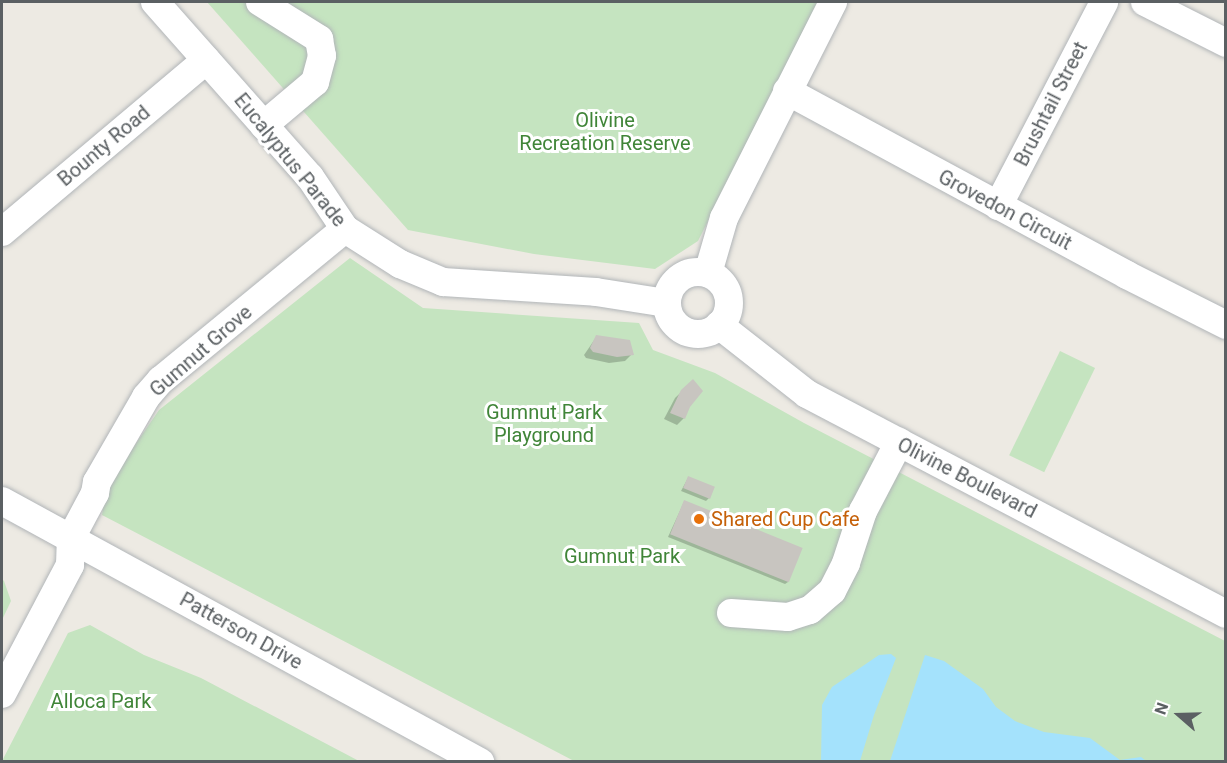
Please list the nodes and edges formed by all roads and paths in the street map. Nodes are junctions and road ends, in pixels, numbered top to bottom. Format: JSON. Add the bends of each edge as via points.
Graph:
{"nodes":[{"id":1,"x":155,"y":2,"type":"edge"},
{"id":2,"x":260,"y":2,"type":"edge"},
{"id":3,"x":833,"y":2,"type":"edge"},
{"id":4,"x":1104,"y":2,"type":"edge"},
{"id":5,"x":1145,"y":2,"type":"edge"},
{"id":6,"x":1226,"y":43,"type":"edge"},
{"id":7,"x":207,"y":60,"type":"junction"},
{"id":8,"x":786,"y":91,"type":"junction"},
{"id":9,"x":264,"y":126,"type":"junction"},
{"id":10,"x":998,"y":206,"type":"junction"},
{"id":11,"x":345,"y":229,"type":"junction"},
{"id":12,"x":2,"y":232,"type":"edge"},
{"id":13,"x":708,"y":273,"type":"junction"},
{"id":14,"x":666,"y":303,"type":"junction"},
{"id":15,"x":719,"y":325,"type":"junction"},
{"id":16,"x":1226,"y":325,"type":"edge"},
{"id":17,"x":899,"y":442,"type":"junction"},
{"id":18,"x":2,"y":501,"type":"edge"},
{"id":19,"x":71,"y":538,"type":"junction"},
{"id":20,"x":731,"y":614,"type":"dead end"},
{"id":21,"x":1226,"y":614,"type":"edge"},
{"id":22,"x":2,"y":694,"type":"edge"},
{"id":23,"x":480,"y":762,"type":"edge"}],
"edges":[{"from":1,"to":7,"type":"street","name":"Eucalyptus Parade"},
{"from":2,"to":9,"type":"street","via":[[319,39],[322,56],[315,82]]},
{"from":3,"to":8,"type":"street"},
{"from":4,"to":10,"type":"street","name":"Brushtail Street"},
{"from":5,"to":6,"type":"street"},
{"from":7,"to":9,"type":"street","name":"Eucalyptus Parade"},
{"from":7,"to":12,"type":"street","name":"Bounty Road"},
{"from":8,"to":10,"type":"street","name":"Grovedon Circuit"},
{"from":8,"to":13,"type":"street","via":[[724,219]]},
{"from":9,"to":11,"type":"street","name":"Eucalyptus Parade","via":[[310,177]]},
{"from":10,"to":16,"type":"street","name":"Grovedon Circuit"},
{"from":11,"to":14,"type":"street","name":"Eucalyptus Parade","via":[[400,264],[444,282],[596,292]]},
{"from":11,"to":19,"type":"street","name":"Gumnut Grove","via":[[154,389],[97,482]]},
{"from":13,"to":14,"type":"street","via":[[682,276],[674,283]]},
{"from":13,"to":15,"type":"street","via":[[717,279],[728,297],[728,308]]},
{"from":14,"to":15,"type":"street","via":[[669,316],[684,331],[700,334]]},
{"from":15,"to":17,"type":"street","name":"Olivine Boulevard","via":[[807,394]]},
{"from":17,"to":20,"type":"street","via":[[863,511],[846,563],[831,591],[810,610],[788,617]]},
{"from":17,"to":21,"type":"street","name":"Olivine Boulevard"},
{"from":18,"to":19,"type":"street","name":"Patterson Drive"},
{"from":19,"to":22,"type":"street","via":[[70,565]]},
{"from":19,"to":23,"type":"street","name":"Patterson Drive"}]}
